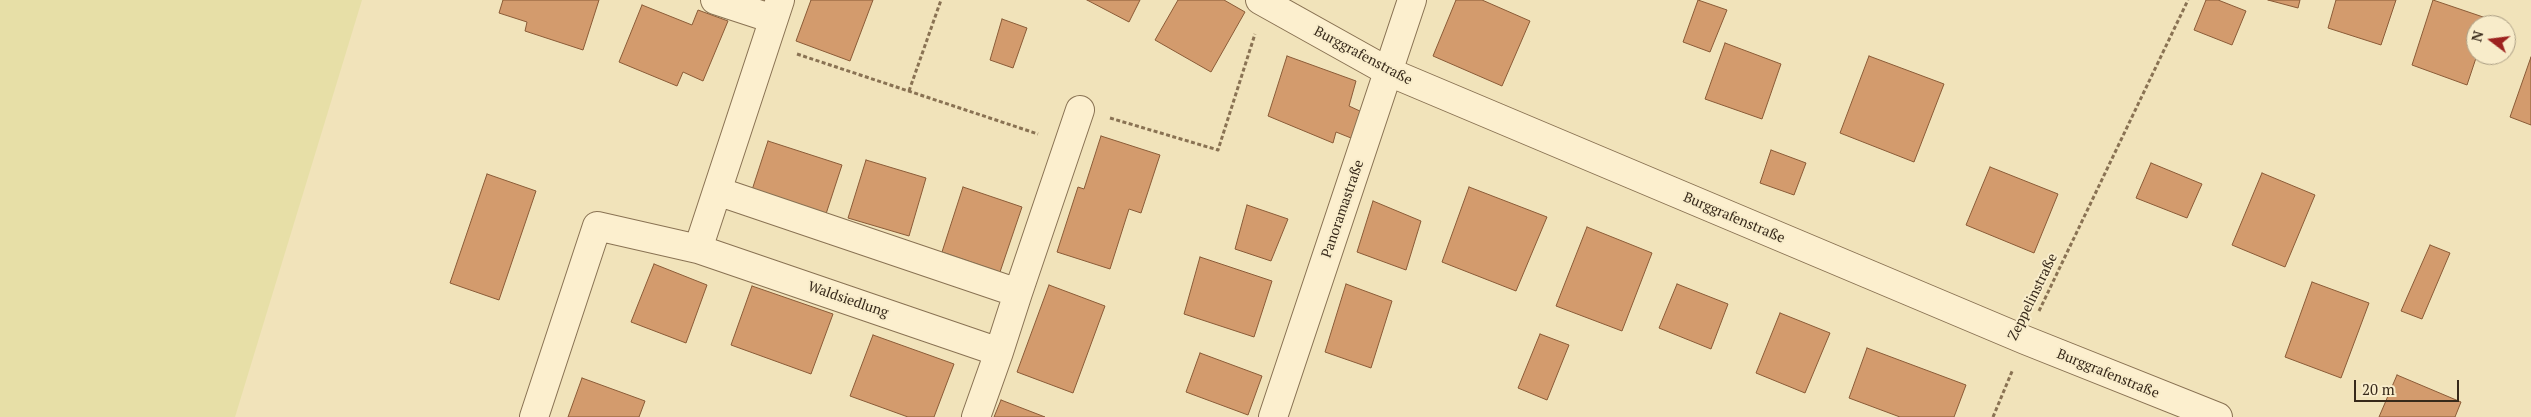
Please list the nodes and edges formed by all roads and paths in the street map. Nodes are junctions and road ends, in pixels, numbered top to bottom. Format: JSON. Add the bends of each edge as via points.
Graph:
{"nodes":[{"id":1,"x":715,"y":0,"type":"edge"},
{"id":2,"x":941,"y":0,"type":"edge"},
{"id":3,"x":1412,"y":0,"type":"edge"},
{"id":4,"x":2188,"y":0,"type":"edge"},
{"id":5,"x":1262,"y":1,"type":"edge"},
{"id":6,"x":773,"y":21,"type":"edge"},
{"id":7,"x":1389,"y":72,"type":"junction"},
{"id":8,"x":909,"y":91,"type":"junction"},
{"id":9,"x":1080,"y":110,"type":"joint"},
{"id":10,"x":1069,"y":144,"type":"junction"},
{"id":11,"x":717,"y":191,"type":"junction"},
{"id":12,"x":698,"y":249,"type":"junction"},
{"id":13,"x":1018,"y":293,"type":"junction"},
{"id":14,"x":2024,"y":340,"type":"junction"},
{"id":15,"x":999,"y":352,"type":"junction"},
{"id":16,"x":534,"y":417,"type":"edge"},
{"id":17,"x":976,"y":417,"type":"edge"},
{"id":18,"x":1273,"y":417,"type":"edge"},
{"id":19,"x":1992,"y":417,"type":"edge"},
{"id":20,"x":2218,"y":417,"type":"edge"}],
"edges":[{"from":1,"to":6,"type":"street"},
{"from":2,"to":8,"type":"path"},
{"from":3,"to":7,"type":"street","name":"Panoramastraße"},
{"from":4,"to":14,"type":"path","name":"Zeppelinstraße"},
{"from":5,"to":7,"type":"street","name":"Burggrafenstraße"},
{"from":5,"to":9,"type":"path","via":[[1218,150]]},
{"from":6,"to":8,"type":"path"},
{"from":6,"to":11,"type":"street"},
{"from":7,"to":14,"type":"street","name":"Burggrafenstraße"},
{"from":7,"to":18,"type":"street","name":"Panoramastraße"},
{"from":8,"to":10,"type":"path"},
{"from":9,"to":10,"type":"street"},
{"from":10,"to":13,"type":"street"},
{"from":11,"to":12,"type":"street"},
{"from":11,"to":13,"type":"street"},
{"from":12,"to":15,"type":"street","name":"Waldsiedlung"},
{"from":12,"to":16,"type":"street","name":"Waldsiedlung","via":[[597,226]]},
{"from":13,"to":15,"type":"street"},
{"from":14,"to":19,"type":"path","name":"Zeppelinstraße"},
{"from":14,"to":20,"type":"street","name":"Burggrafenstraße"},
{"from":15,"to":17,"type":"street"}]}
